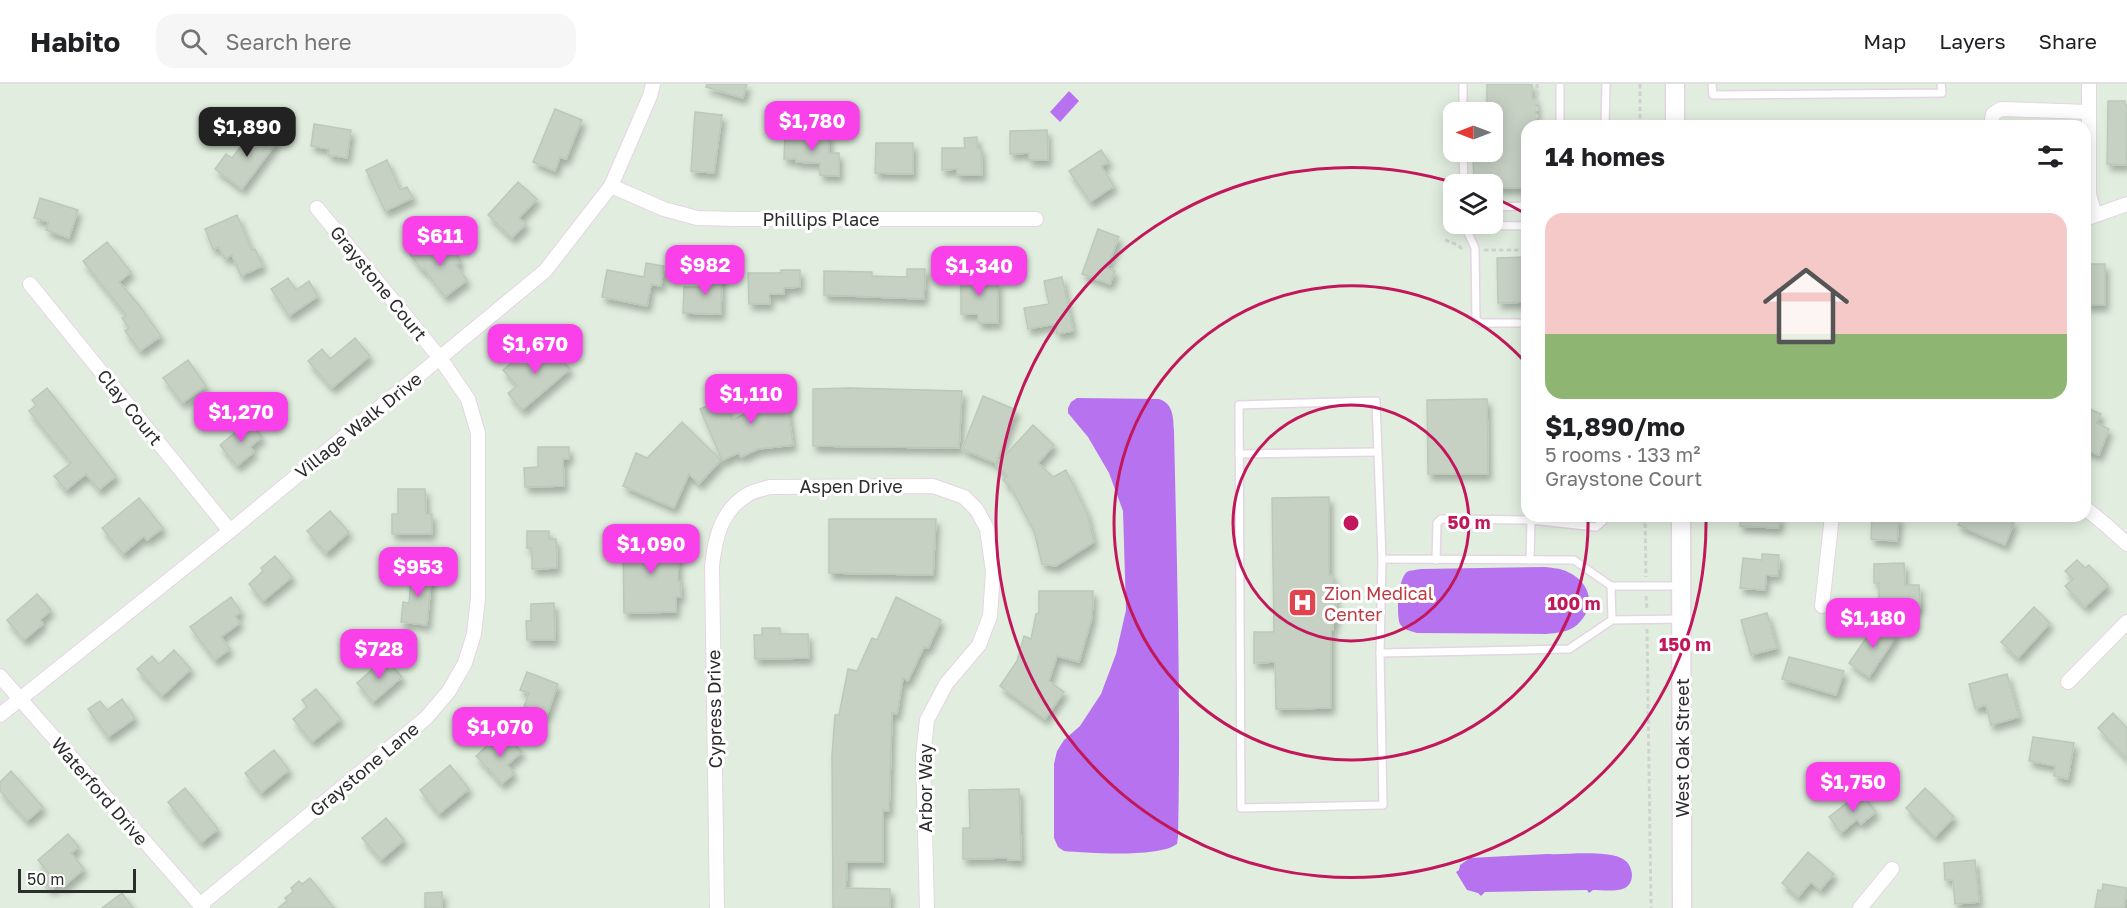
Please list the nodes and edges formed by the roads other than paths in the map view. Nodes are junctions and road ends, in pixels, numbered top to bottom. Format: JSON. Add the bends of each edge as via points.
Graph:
{"nodes":[{"id":1,"x":653,"y":84,"type":"edge"},
{"id":2,"x":1462,"y":84,"type":"edge"},
{"id":3,"x":1560,"y":84,"type":"edge"},
{"id":4,"x":1606,"y":84,"type":"edge"},
{"id":5,"x":1675,"y":84,"type":"edge"},
{"id":6,"x":1712,"y":84,"type":"edge"},
{"id":7,"x":1941,"y":84,"type":"edge"},
{"id":8,"x":2089,"y":84,"type":"edge"},
{"id":9,"x":1463,"y":102,"type":"edge"},
{"id":10,"x":2089,"y":112,"type":"junction"},
{"id":11,"x":1560,"y":120,"type":"edge"},
{"id":12,"x":1605,"y":120,"type":"edge"},
{"id":13,"x":1676,"y":120,"type":"edge"},
{"id":14,"x":1992,"y":120,"type":"edge"},
{"id":15,"x":2089,"y":120,"type":"edge"},
{"id":16,"x":611,"y":186,"type":"junction"},
{"id":17,"x":2127,"y":204,"type":"edge"},
{"id":18,"x":1521,"y":206,"type":"edge"},
{"id":19,"x":1503,"y":207,"type":"edge"},
{"id":20,"x":317,"y":208,"type":"dead end"},
{"id":21,"x":2091,"y":217,"type":"edge"},
{"id":22,"x":1036,"y":219,"type":"dead end"},
{"id":23,"x":1503,"y":225,"type":"edge"},
{"id":24,"x":1521,"y":226,"type":"edge"},
{"id":25,"x":1469,"y":234,"type":"edge"},
{"id":26,"x":30,"y":284,"type":"dead end"},
{"id":27,"x":1518,"y":323,"type":"dead end"},
{"id":28,"x":440,"y":358,"type":"junction"},
{"id":29,"x":1377,"y":452,"type":"junction"},
{"id":30,"x":1239,"y":454,"type":"junction"},
{"id":31,"x":977,"y":510,"type":"joint"},
{"id":32,"x":2091,"y":513,"type":"edge"},
{"id":33,"x":727,"y":514,"type":"joint"},
{"id":34,"x":1521,"y":520,"type":"edge"},
{"id":35,"x":1531,"y":522,"type":"edge"},
{"id":36,"x":1550,"y":522,"type":"edge"},
{"id":37,"x":1603,"y":522,"type":"edge"},
{"id":38,"x":1681,"y":522,"type":"edge"},
{"id":39,"x":1831,"y":522,"type":"edge"},
{"id":40,"x":230,"y":531,"type":"junction"},
{"id":41,"x":2127,"y":544,"type":"edge"},
{"id":42,"x":1382,"y":560,"type":"junction"},
{"id":43,"x":1436,"y":560,"type":"junction"},
{"id":44,"x":1530,"y":560,"type":"junction"},
{"id":45,"x":1611,"y":586,"type":"junction"},
{"id":46,"x":1681,"y":586,"type":"junction"},
{"id":47,"x":1822,"y":606,"type":"dead end"},
{"id":48,"x":1681,"y":619,"type":"junction"},
{"id":49,"x":1612,"y":620,"type":"junction"},
{"id":50,"x":2127,"y":622,"type":"edge"},
{"id":51,"x":1380,"y":653,"type":"junction"},
{"id":52,"x":0,"y":676,"type":"edge"},
{"id":53,"x":2068,"y":682,"type":"dead end"},
{"id":54,"x":20,"y":698,"type":"junction"},
{"id":55,"x":0,"y":715,"type":"edge"},
{"id":56,"x":1892,"y":869,"type":"dead end"},
{"id":57,"x":201,"y":906,"type":"edge"},
{"id":58,"x":717,"y":908,"type":"edge"},
{"id":59,"x":927,"y":908,"type":"edge"},
{"id":60,"x":1682,"y":908,"type":"edge"},
{"id":61,"x":1860,"y":908,"type":"edge"}],
"edges":[{"from":1,"to":16,"type":"street","name":"Village Walk Drive"},
{"from":2,"to":9,"type":"lane"},
{"from":3,"to":11,"type":"lane"},
{"from":4,"to":12,"type":"lane"},
{"from":5,"to":13,"type":"main road"},
{"from":6,"to":7,"type":"lane","via":[[1713,95],[1941,93]]},
{"from":8,"to":10,"type":"street"},
{"from":10,"to":14,"type":"street","via":[[2001,109],[1993,114]]},
{"from":10,"to":15,"type":"street"},
{"from":16,"to":22,"type":"street","name":"Phillips Place","via":[[664,209],[697,218]]},
{"from":16,"to":28,"type":"street","name":"Village Walk Drive","via":[[546,272]]},
{"from":17,"to":21,"type":"street"},
{"from":18,"to":19,"type":"lane"},
{"from":20,"to":28,"type":"street","name":"Graystone Court"},
{"from":23,"to":24,"type":"lane"},
{"from":25,"to":27,"type":"lane","via":[[1475,248],[1476,320]]},
{"from":26,"to":40,"type":"street","name":"Clay Court"},
{"from":28,"to":40,"type":"street","name":"Village Walk Drive"},
{"from":28,"to":57,"type":"street","name":"Graystone Lane","via":[[468,399],[478,433],[478,598],[474,634],[465,663],[449,692],[426,718]]},
{"from":29,"to":30,"type":"lane"},
{"from":29,"to":30,"type":"lane","via":[[1376,401],[1239,405]]},
{"from":29,"to":42,"type":"lane"},
{"from":30,"to":51,"type":"lane","via":[[1241,808],[1383,805]]},
{"from":31,"to":33,"type":"street","name":"Aspen Drive","via":[[964,497],[933,486],[770,487],[748,494]]},
{"from":31,"to":59,"type":"street","name":"Arbor Way","via":[[987,529],[993,572],[990,616],[979,645],[946,684],[927,720],[923,756]]},
{"from":32,"to":41,"type":"street"},
{"from":33,"to":58,"type":"street","name":"Cypress Drive","via":[[714,541],[712,566]]},
{"from":34,"to":43,"type":"lane","via":[[1441,519],[1437,523]]},
{"from":35,"to":44,"type":"lane"},
{"from":36,"to":37,"type":"lane","via":[[1596,527]]},
{"from":38,"to":46,"type":"main road","name":"West Oak Street"},
{"from":39,"to":47,"type":"street"},
{"from":40,"to":54,"type":"street","name":"Village Walk Drive"},
{"from":42,"to":43,"type":"lane"},
{"from":42,"to":51,"type":"lane"},
{"from":43,"to":44,"type":"lane"},
{"from":44,"to":45,"type":"lane","via":[[1574,560]]},
{"from":45,"to":46,"type":"lane"},
{"from":45,"to":49,"type":"lane"},
{"from":46,"to":48,"type":"main road","name":"West Oak Street"},
{"from":48,"to":49,"type":"lane"},
{"from":48,"to":60,"type":"main road","name":"West Oak Street"},
{"from":49,"to":51,"type":"lane","via":[[1569,650]]},
{"from":50,"to":53,"type":"street"},
{"from":52,"to":54,"type":"street","name":"Waterford Drive"},
{"from":54,"to":55,"type":"street","name":"Village Walk Drive"},
{"from":54,"to":57,"type":"street","name":"Waterford Drive"},
{"from":56,"to":61,"type":"street"}]}
